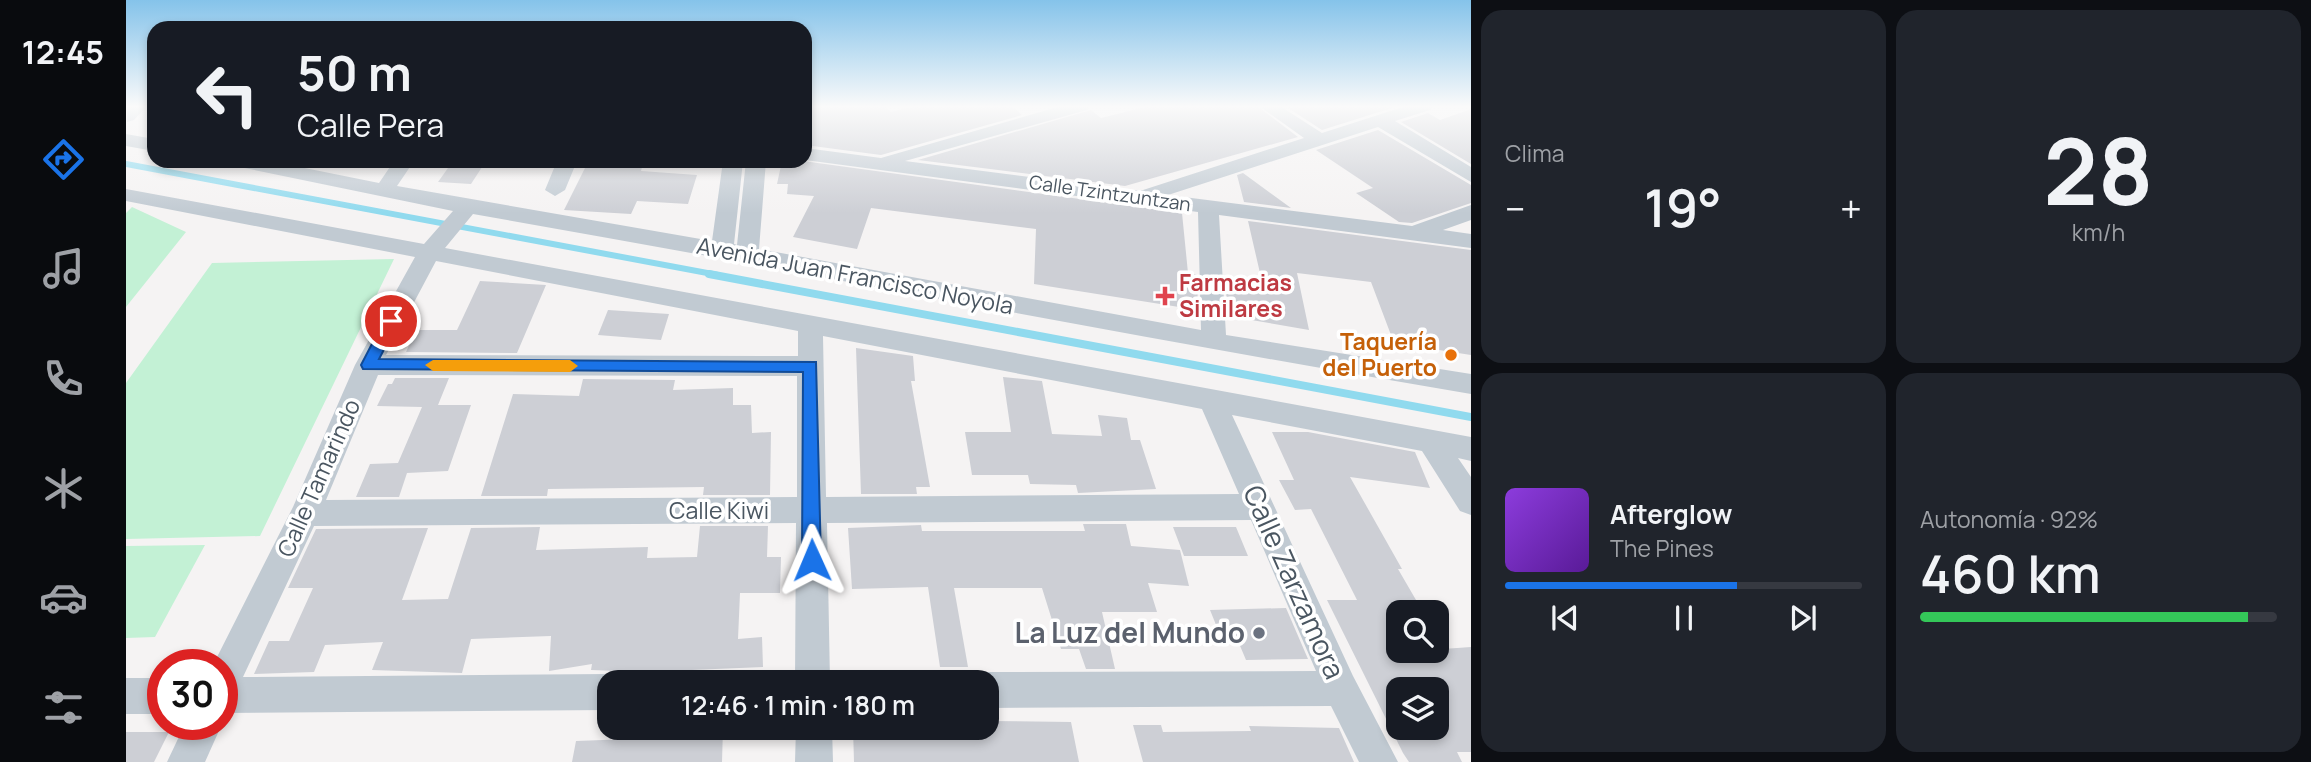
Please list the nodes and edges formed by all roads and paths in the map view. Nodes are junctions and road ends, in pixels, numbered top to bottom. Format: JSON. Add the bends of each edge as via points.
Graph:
{"nodes":[{"id":1,"x":943,"y":142,"type":"edge"},
{"id":2,"x":1315,"y":142,"type":"edge"},
{"id":3,"x":1415,"y":142,"type":"edge"},
{"id":4,"x":812,"y":155,"type":"edge"},
{"id":5,"x":879,"y":163,"type":"junction"},
{"id":6,"x":278,"y":168,"type":"edge"},
{"id":7,"x":399,"y":168,"type":"edge"},
{"id":8,"x":563,"y":168,"type":"edge"},
{"id":9,"x":732,"y":168,"type":"edge"},
{"id":10,"x":755,"y":168,"type":"edge"},
{"id":11,"x":1471,"y":176,"type":"edge"},
{"id":12,"x":386,"y":188,"type":"junction"},
{"id":13,"x":555,"y":190,"type":"dead end"},
{"id":14,"x":126,"y":195,"type":"edge"},
{"id":15,"x":1140,"y":197,"type":"junction"},
{"id":16,"x":1208,"y":206,"type":"junction"},
{"id":17,"x":463,"y":212,"type":"junction"},
{"id":18,"x":1471,"y":212,"type":"edge"},
{"id":19,"x":1415,"y":233,"type":"junction"},
{"id":20,"x":1471,"y":241,"type":"edge"},
{"id":21,"x":433,"y":248,"type":"junction"},
{"id":22,"x":722,"y":250,"type":"junction"},
{"id":23,"x":747,"y":254,"type":"junction"},
{"id":24,"x":810,"y":324,"type":"junction"},
{"id":25,"x":1214,"y":342,"type":"junction"},
{"id":26,"x":369,"y":365,"type":"junction"},
{"id":27,"x":810,"y":366,"type":"junction"},
{"id":28,"x":1471,"y":384,"type":"edge"},
{"id":29,"x":1212,"y":400,"type":"junction"},
{"id":30,"x":1432,"y":443,"type":"junction"},
{"id":31,"x":1471,"y":449,"type":"edge"},
{"id":32,"x":1471,"y":502,"type":"edge"},
{"id":33,"x":1259,"y":507,"type":"junction"},
{"id":34,"x":811,"y":510,"type":"junction"},
{"id":35,"x":305,"y":513,"type":"junction"},
{"id":36,"x":238,"y":651,"type":"edge"},
{"id":37,"x":813,"y":670,"type":"edge"},
{"id":38,"x":1342,"y":688,"type":"junction"},
{"id":39,"x":999,"y":690,"type":"edge"},
{"id":40,"x":597,"y":692,"type":"edge"},
{"id":41,"x":238,"y":695,"type":"edge"},
{"id":42,"x":126,"y":696,"type":"edge"},
{"id":43,"x":147,"y":696,"type":"edge"},
{"id":44,"x":197,"y":740,"type":"edge"},
{"id":45,"x":814,"y":740,"type":"edge"},
{"id":46,"x":187,"y":762,"type":"edge"},
{"id":47,"x":814,"y":762,"type":"edge"},
{"id":48,"x":1379,"y":762,"type":"edge"}],
"edges":[{"from":1,"to":5,"type":"street"},
{"from":2,"to":15,"type":"street"},
{"from":3,"to":11,"type":"street"},
{"from":4,"to":5,"type":"street","name":"Calle Tzintzuntzan"},
{"from":5,"to":15,"type":"street","name":"Calle Tzintzuntzan"},
{"from":6,"to":12,"type":"street","name":"Avenida Juan Francisco Noyola"},
{"from":7,"to":12,"type":"street"},
{"from":8,"to":13,"type":"street"},
{"from":9,"to":22,"type":"street"},
{"from":10,"to":23,"type":"street"},
{"from":12,"to":17,"type":"street","name":"Avenida Juan Francisco Noyola"},
{"from":14,"to":21,"type":"street"},
{"from":15,"to":16,"type":"street","name":"Calle Tzintzuntzan"},
{"from":16,"to":19,"type":"street","name":"Calle Tzintzuntzan"},
{"from":16,"to":25,"type":"street"},
{"from":17,"to":21,"type":"street","name":"Calle Tamarindo"},
{"from":17,"to":22,"type":"street","name":"Avenida Juan Francisco Noyola"},
{"from":18,"to":19,"type":"street","name":"Calle Tzintzuntzan"},
{"from":19,"to":20,"type":"street","name":"Calle Tzintzuntzan"},
{"from":21,"to":24,"type":"street"},
{"from":21,"to":26,"type":"street","name":"Calle Tamarindo"},
{"from":22,"to":23,"type":"street","name":"Avenida Juan Francisco Noyola"},
{"from":23,"to":25,"type":"street","name":"Avenida Juan Francisco Noyola"},
{"from":24,"to":27,"type":"street"},
{"from":24,"to":29,"type":"street"},
{"from":25,"to":28,"type":"street","name":"Avenida Juan Francisco Noyola"},
{"from":26,"to":27,"type":"street"},
{"from":26,"to":35,"type":"street","name":"Calle Tamarindo"},
{"from":27,"to":34,"type":"street"},
{"from":29,"to":30,"type":"street"},
{"from":29,"to":33,"type":"street","name":"Calle Zarzamora"},
{"from":30,"to":31,"type":"street"},
{"from":30,"to":32,"type":"street"},
{"from":33,"to":34,"type":"street","name":"Calle Kiwi"},
{"from":33,"to":38,"type":"street","name":"Calle Zarzamora"},
{"from":34,"to":35,"type":"street","name":"Calle Kiwi"},
{"from":34,"to":37,"type":"street"},
{"from":35,"to":36,"type":"street","name":"Calle Tamarindo"},
{"from":38,"to":39,"type":"street"},
{"from":38,"to":48,"type":"street","name":"Calle Zarzamora"},
{"from":40,"to":41,"type":"street"},
{"from":42,"to":43,"type":"street"},
{"from":44,"to":46,"type":"street"},
{"from":45,"to":47,"type":"street"}]}
